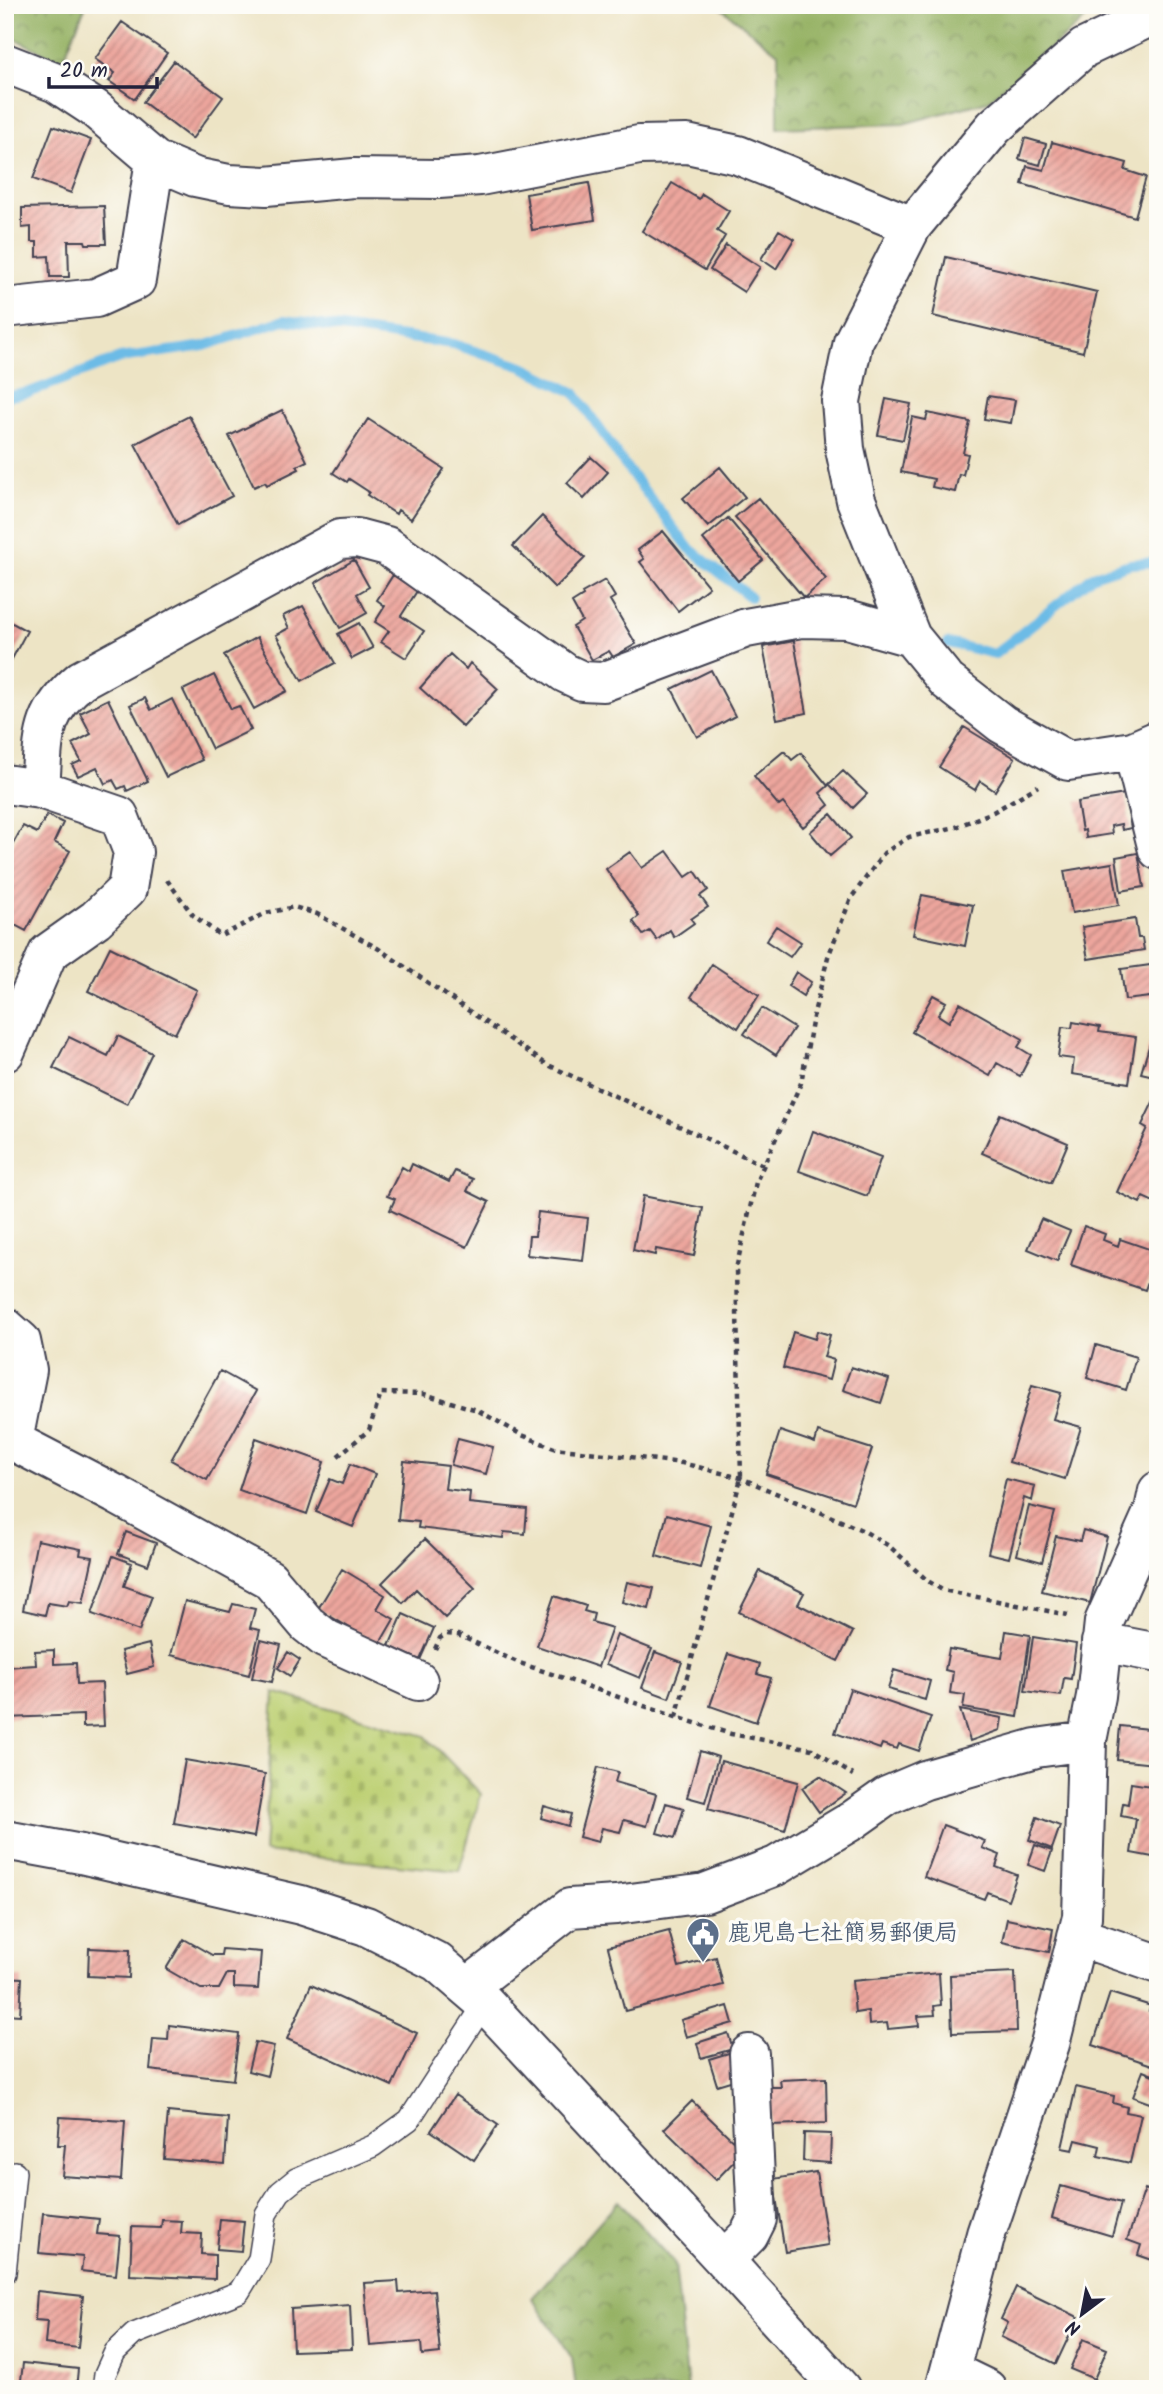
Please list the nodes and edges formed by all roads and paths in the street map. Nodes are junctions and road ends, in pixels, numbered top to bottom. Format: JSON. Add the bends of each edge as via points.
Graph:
{"nodes":[{"id":1,"x":1158,"y":13,"type":"edge"},
{"id":2,"x":5,"y":63,"type":"edge"},
{"id":3,"x":155,"y":160,"type":"junction"},
{"id":4,"x":912,"y":226,"type":"junction"},
{"id":5,"x":5,"y":308,"type":"edge"},
{"id":6,"x":911,"y":637,"type":"junction"},
{"id":7,"x":1145,"y":745,"type":"edge"},
{"id":8,"x":1068,"y":761,"type":"junction"},
{"id":9,"x":23,"y":786,"type":"edge"},
{"id":10,"x":1158,"y":850,"type":"edge"},
{"id":11,"x":164,"y":876,"type":"dead end"},
{"id":12,"x":5,"y":1052,"type":"edge"},
{"id":13,"x":763,"y":1165,"type":"junction"},
{"id":14,"x":5,"y":1327,"type":"edge"},
{"id":15,"x":338,"y":1456,"type":"dead end"},
{"id":16,"x":741,"y":1478,"type":"junction"},
{"id":17,"x":1158,"y":1491,"type":"edge"},
{"id":18,"x":1103,"y":1632,"type":"junction"},
{"id":19,"x":1158,"y":1653,"type":"edge"},
{"id":20,"x":418,"y":1681,"type":"joint"},
{"id":21,"x":676,"y":1717,"type":"junction"},
{"id":22,"x":1087,"y":1741,"type":"junction"},
{"id":23,"x":887,"y":1796,"type":"junction"},
{"id":24,"x":5,"y":1840,"type":"edge"},
{"id":25,"x":1077,"y":1936,"type":"junction"},
{"id":26,"x":1158,"y":1964,"type":"edge"},
{"id":27,"x":477,"y":1995,"type":"junction"},
{"id":28,"x":749,"y":2054,"type":"dead end"},
{"id":29,"x":16,"y":2172,"type":"dead end"},
{"id":30,"x":724,"y":2260,"type":"junction"},
{"id":31,"x":5,"y":2273,"type":"edge"},
{"id":32,"x":947,"y":2380,"type":"edge"},
{"id":33,"x":103,"y":2389,"type":"edge"},
{"id":34,"x":841,"y":2389,"type":"edge"},
{"id":35,"x":987,"y":2389,"type":"edge"}],
"edges":[{"from":1,"to":4,"type":"street","via":[[1084,48],[995,127]]},
{"from":2,"to":3,"type":"street","via":[[56,83],[94,108]]},
{"from":3,"to":4,"type":"street","via":[[195,177],[266,186],[354,178],[480,176],[639,145],[687,144],[738,155]]},
{"from":3,"to":5,"type":"street","via":[[136,280],[96,298]]},
{"from":4,"to":6,"type":"street","via":[[853,342],[841,401],[856,500]]},
{"from":6,"to":8,"type":"street","via":[[947,681],[1002,724]]},
{"from":6,"to":9,"type":"street","via":[[847,619],[801,618],[746,628],[603,682],[582,681],[387,545],[340,539],[73,686],[51,712]]},
{"from":7,"to":8,"type":"street"},
{"from":7,"to":10,"type":"street"},
{"from":8,"to":13,"type":"path","via":[[1045,782],[993,812],[956,827],[909,837],[884,853],[846,910],[828,957],[801,1083]]},
{"from":9,"to":12,"type":"street","via":[[119,816],[133,852],[127,889],[96,919],[48,953]]},
{"from":11,"to":13,"type":"path","via":[[193,915],[221,936],[266,913],[294,907],[317,914],[379,949],[546,1065]]},
{"from":13,"to":16,"type":"path","via":[[736,1269]]},
{"from":14,"to":20,"type":"street","via":[[21,1341],[27,1370],[13,1441],[269,1579],[326,1639]]},
{"from":15,"to":16,"type":"path","via":[[369,1430],[381,1393],[424,1394],[477,1410],[554,1448],[682,1463]]},
{"from":16,"to":18,"type":"path","via":[[864,1531],[942,1590]]},
{"from":16,"to":21,"type":"path"},
{"from":17,"to":18,"type":"street"},
{"from":18,"to":19,"type":"street"},
{"from":18,"to":22,"type":"street"},
{"from":20,"to":21,"type":"path","via":[[440,1638],[458,1635],[517,1662]]},
{"from":21,"to":23,"type":"path","via":[[731,1734],[812,1749]]},
{"from":22,"to":23,"type":"street","via":[[1035,1748]]},
{"from":22,"to":25,"type":"street","via":[[1082,1917]]},
{"from":23,"to":27,"type":"street","via":[[776,1866],[705,1893],[570,1908]]},
{"from":24,"to":27,"type":"street","via":[[301,1905],[366,1926],[437,1962]]},
{"from":25,"to":26,"type":"street"},
{"from":25,"to":32,"type":"street","via":[[1050,2044],[986,2234]]},
{"from":27,"to":30,"type":"street"},
{"from":27,"to":33,"type":"lane","via":[[409,2120],[373,2146],[296,2179],[280,2192],[266,2214],[259,2259],[239,2292],[134,2334],[116,2352]]},
{"from":28,"to":30,"type":"street","via":[[757,2219],[749,2235]]},
{"from":29,"to":31,"type":"lane"},
{"from":30,"to":34,"type":"street"},
{"from":32,"to":35,"type":"street"}]}
